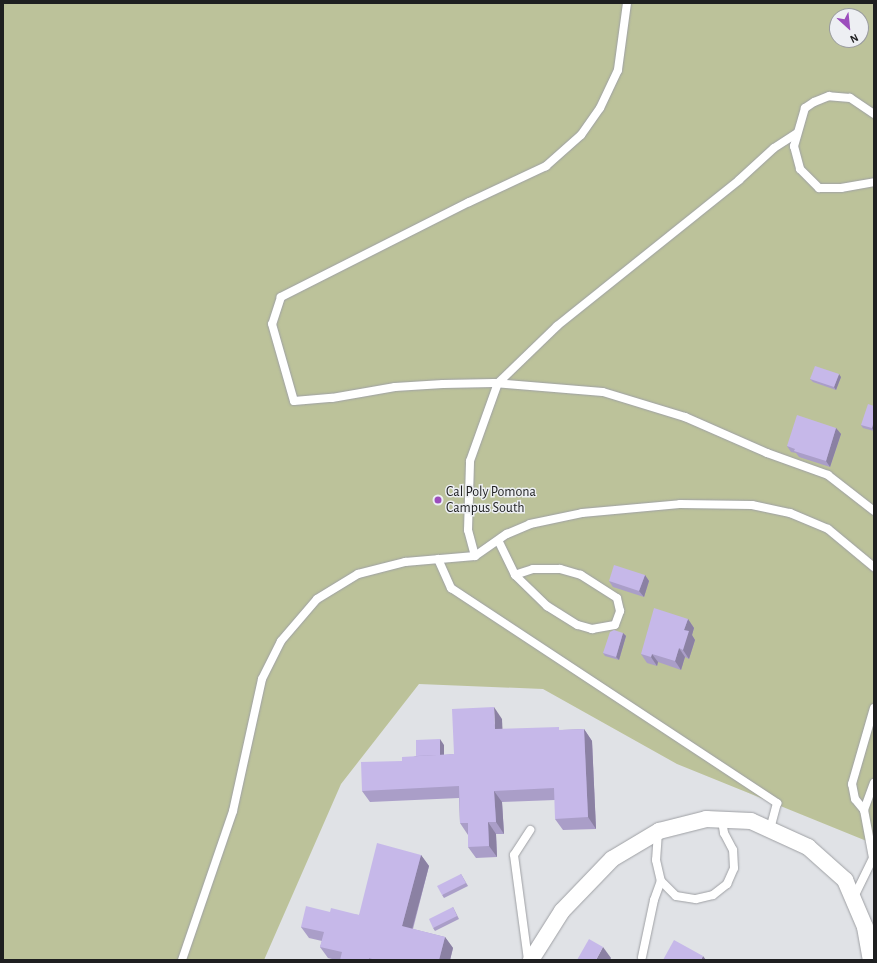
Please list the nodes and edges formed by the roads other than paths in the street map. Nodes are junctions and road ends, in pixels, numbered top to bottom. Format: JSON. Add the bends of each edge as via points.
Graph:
{"nodes":[{"id":1,"x":627,"y":3,"type":"edge"},
{"id":2,"x":874,"y":114,"type":"edge"},
{"id":3,"x":798,"y":133,"type":"junction"},
{"id":4,"x":874,"y":182,"type":"edge"},
{"id":5,"x":498,"y":383,"type":"junction"},
{"id":6,"x":874,"y":511,"type":"edge"},
{"id":7,"x":499,"y":542,"type":"junction"},
{"id":8,"x":475,"y":556,"type":"junction"},
{"id":9,"x":438,"y":559,"type":"junction"},
{"id":10,"x":874,"y":567,"type":"edge"},
{"id":11,"x":515,"y":575,"type":"junction"},
{"id":12,"x":874,"y":708,"type":"edge"},
{"id":13,"x":874,"y":783,"type":"edge"},
{"id":14,"x":864,"y":810,"type":"junction"},
{"id":15,"x":722,"y":820,"type":"junction"},
{"id":16,"x":530,"y":830,"type":"dead end"},
{"id":17,"x":770,"y":830,"type":"junction"},
{"id":18,"x":658,"y":831,"type":"junction"},
{"id":19,"x":661,"y":881,"type":"junction"},
{"id":20,"x":853,"y":899,"type":"junction"},
{"id":21,"x":642,"y":956,"type":"dead end"},
{"id":22,"x":182,"y":960,"type":"edge"},
{"id":23,"x":529,"y":960,"type":"edge"},
{"id":24,"x":871,"y":960,"type":"edge"}],
"edges":[{"from":1,"to":5,"type":"lane","via":[[618,70],[600,108],[581,135],[546,166],[469,202],[281,298],[272,324],[294,401],[332,398],[394,387]]},
{"from":2,"to":3,"type":"lane","via":[[850,98],[829,96],[805,108]]},
{"from":3,"to":4,"type":"lane","via":[[794,146],[800,169],[819,188],[841,188]]},
{"from":3,"to":5,"type":"lane","via":[[774,148],[733,185],[557,326]]},
{"from":5,"to":6,"type":"lane","via":[[603,392],[685,418],[767,453],[828,475]]},
{"from":5,"to":8,"type":"lane","via":[[470,460],[468,530]]},
{"from":7,"to":8,"type":"lane"},
{"from":7,"to":10,"type":"lane","via":[[507,534],[530,524],[582,513],[680,504],[752,505],[790,513],[828,529]]},
{"from":7,"to":11,"type":"lane"},
{"from":8,"to":9,"type":"lane"},
{"from":9,"to":17,"type":"lane","via":[[452,588],[777,803]]},
{"from":9,"to":22,"type":"lane","via":[[405,562],[358,574],[317,599],[281,641],[262,679],[233,811]]},
{"from":11,"to":11,"type":"lane","via":[[547,606],[578,625],[592,629],[615,625],[620,611],[617,598],[581,575],[560,569],[533,569]]},
{"from":12,"to":14,"type":"lane","via":[[852,784],[855,799]]},
{"from":13,"to":14,"type":"lane"},
{"from":14,"to":20,"type":"lane","via":[[873,858]]},
{"from":15,"to":17,"type":"street","via":[[751,821]]},
{"from":15,"to":18,"type":"street","via":[[706,819]]},
{"from":15,"to":19,"type":"lane","via":[[724,833],[733,850],[734,868],[728,884],[713,895],[696,899],[676,896]]},
{"from":16,"to":23,"type":"lane","via":[[514,855]]},
{"from":17,"to":20,"type":"street","via":[[808,847],[844,880]]},
{"from":18,"to":19,"type":"lane","via":[[656,860]]},
{"from":18,"to":23,"type":"street","via":[[612,859],[562,911]]},
{"from":19,"to":21,"type":"lane","via":[[654,900]]},
{"from":20,"to":24,"type":"street","via":[[865,927]]}]}
